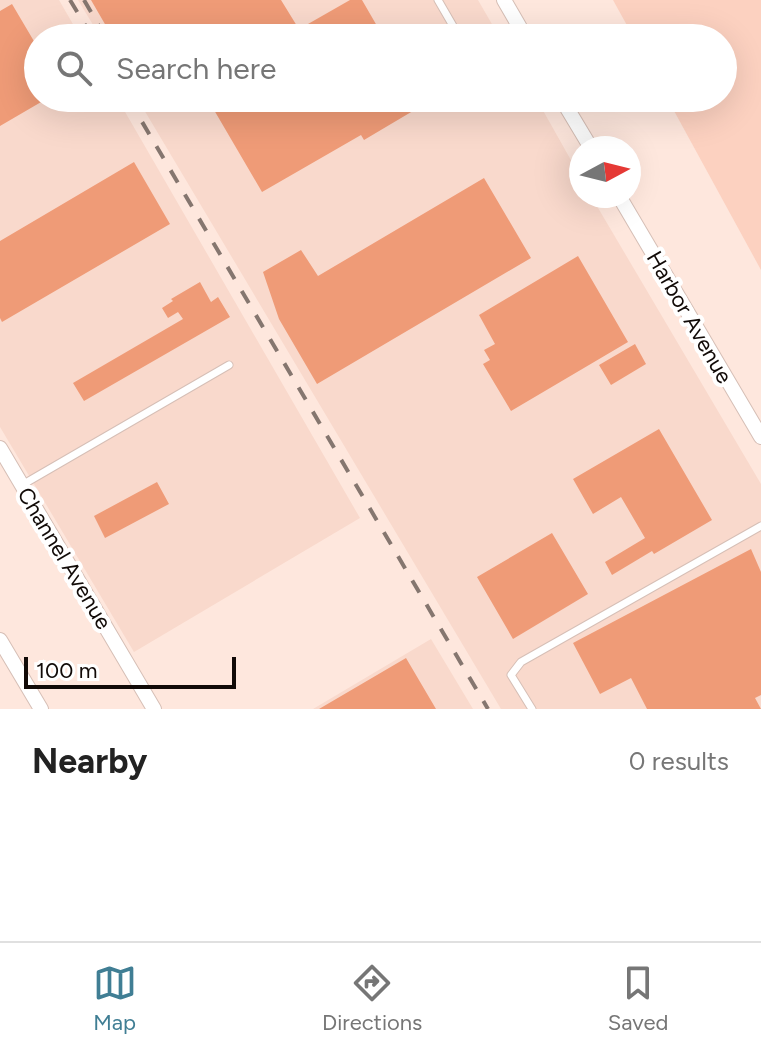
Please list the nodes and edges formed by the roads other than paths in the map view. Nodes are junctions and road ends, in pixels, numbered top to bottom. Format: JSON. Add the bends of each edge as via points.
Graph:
{"nodes":[{"id":1,"x":438,"y":0,"type":"edge"},
{"id":2,"x":504,"y":0,"type":"edge"},
{"id":3,"x":452,"y":24,"type":"edge"},
{"id":4,"x":518,"y":24,"type":"edge"},
{"id":5,"x":569,"y":112,"type":"edge"},
{"id":6,"x":584,"y":136,"type":"edge"},
{"id":7,"x":626,"y":208,"type":"edge"},
{"id":8,"x":229,"y":365,"type":"dead end"},
{"id":9,"x":761,"y":437,"type":"edge"},
{"id":10,"x":0,"y":448,"type":"edge"},
{"id":11,"x":22,"y":485,"type":"junction"},
{"id":12,"x":761,"y":526,"type":"edge"},
{"id":13,"x":0,"y":640,"type":"edge"},
{"id":14,"x":41,"y":709,"type":"edge"},
{"id":15,"x":154,"y":709,"type":"edge"},
{"id":16,"x":532,"y":709,"type":"edge"}],
"edges":[{"from":1,"to":3,"type":"lane"},
{"from":2,"to":4,"type":"street"},
{"from":5,"to":6,"type":"street"},
{"from":7,"to":9,"type":"street","name":"Harbor Avenue"},
{"from":8,"to":11,"type":"lane"},
{"from":10,"to":11,"type":"street","name":"Channel Avenue"},
{"from":11,"to":15,"type":"street","name":"Channel Avenue"},
{"from":12,"to":16,"type":"lane","via":[[521,662],[511,675]]},
{"from":13,"to":14,"type":"street"}]}
